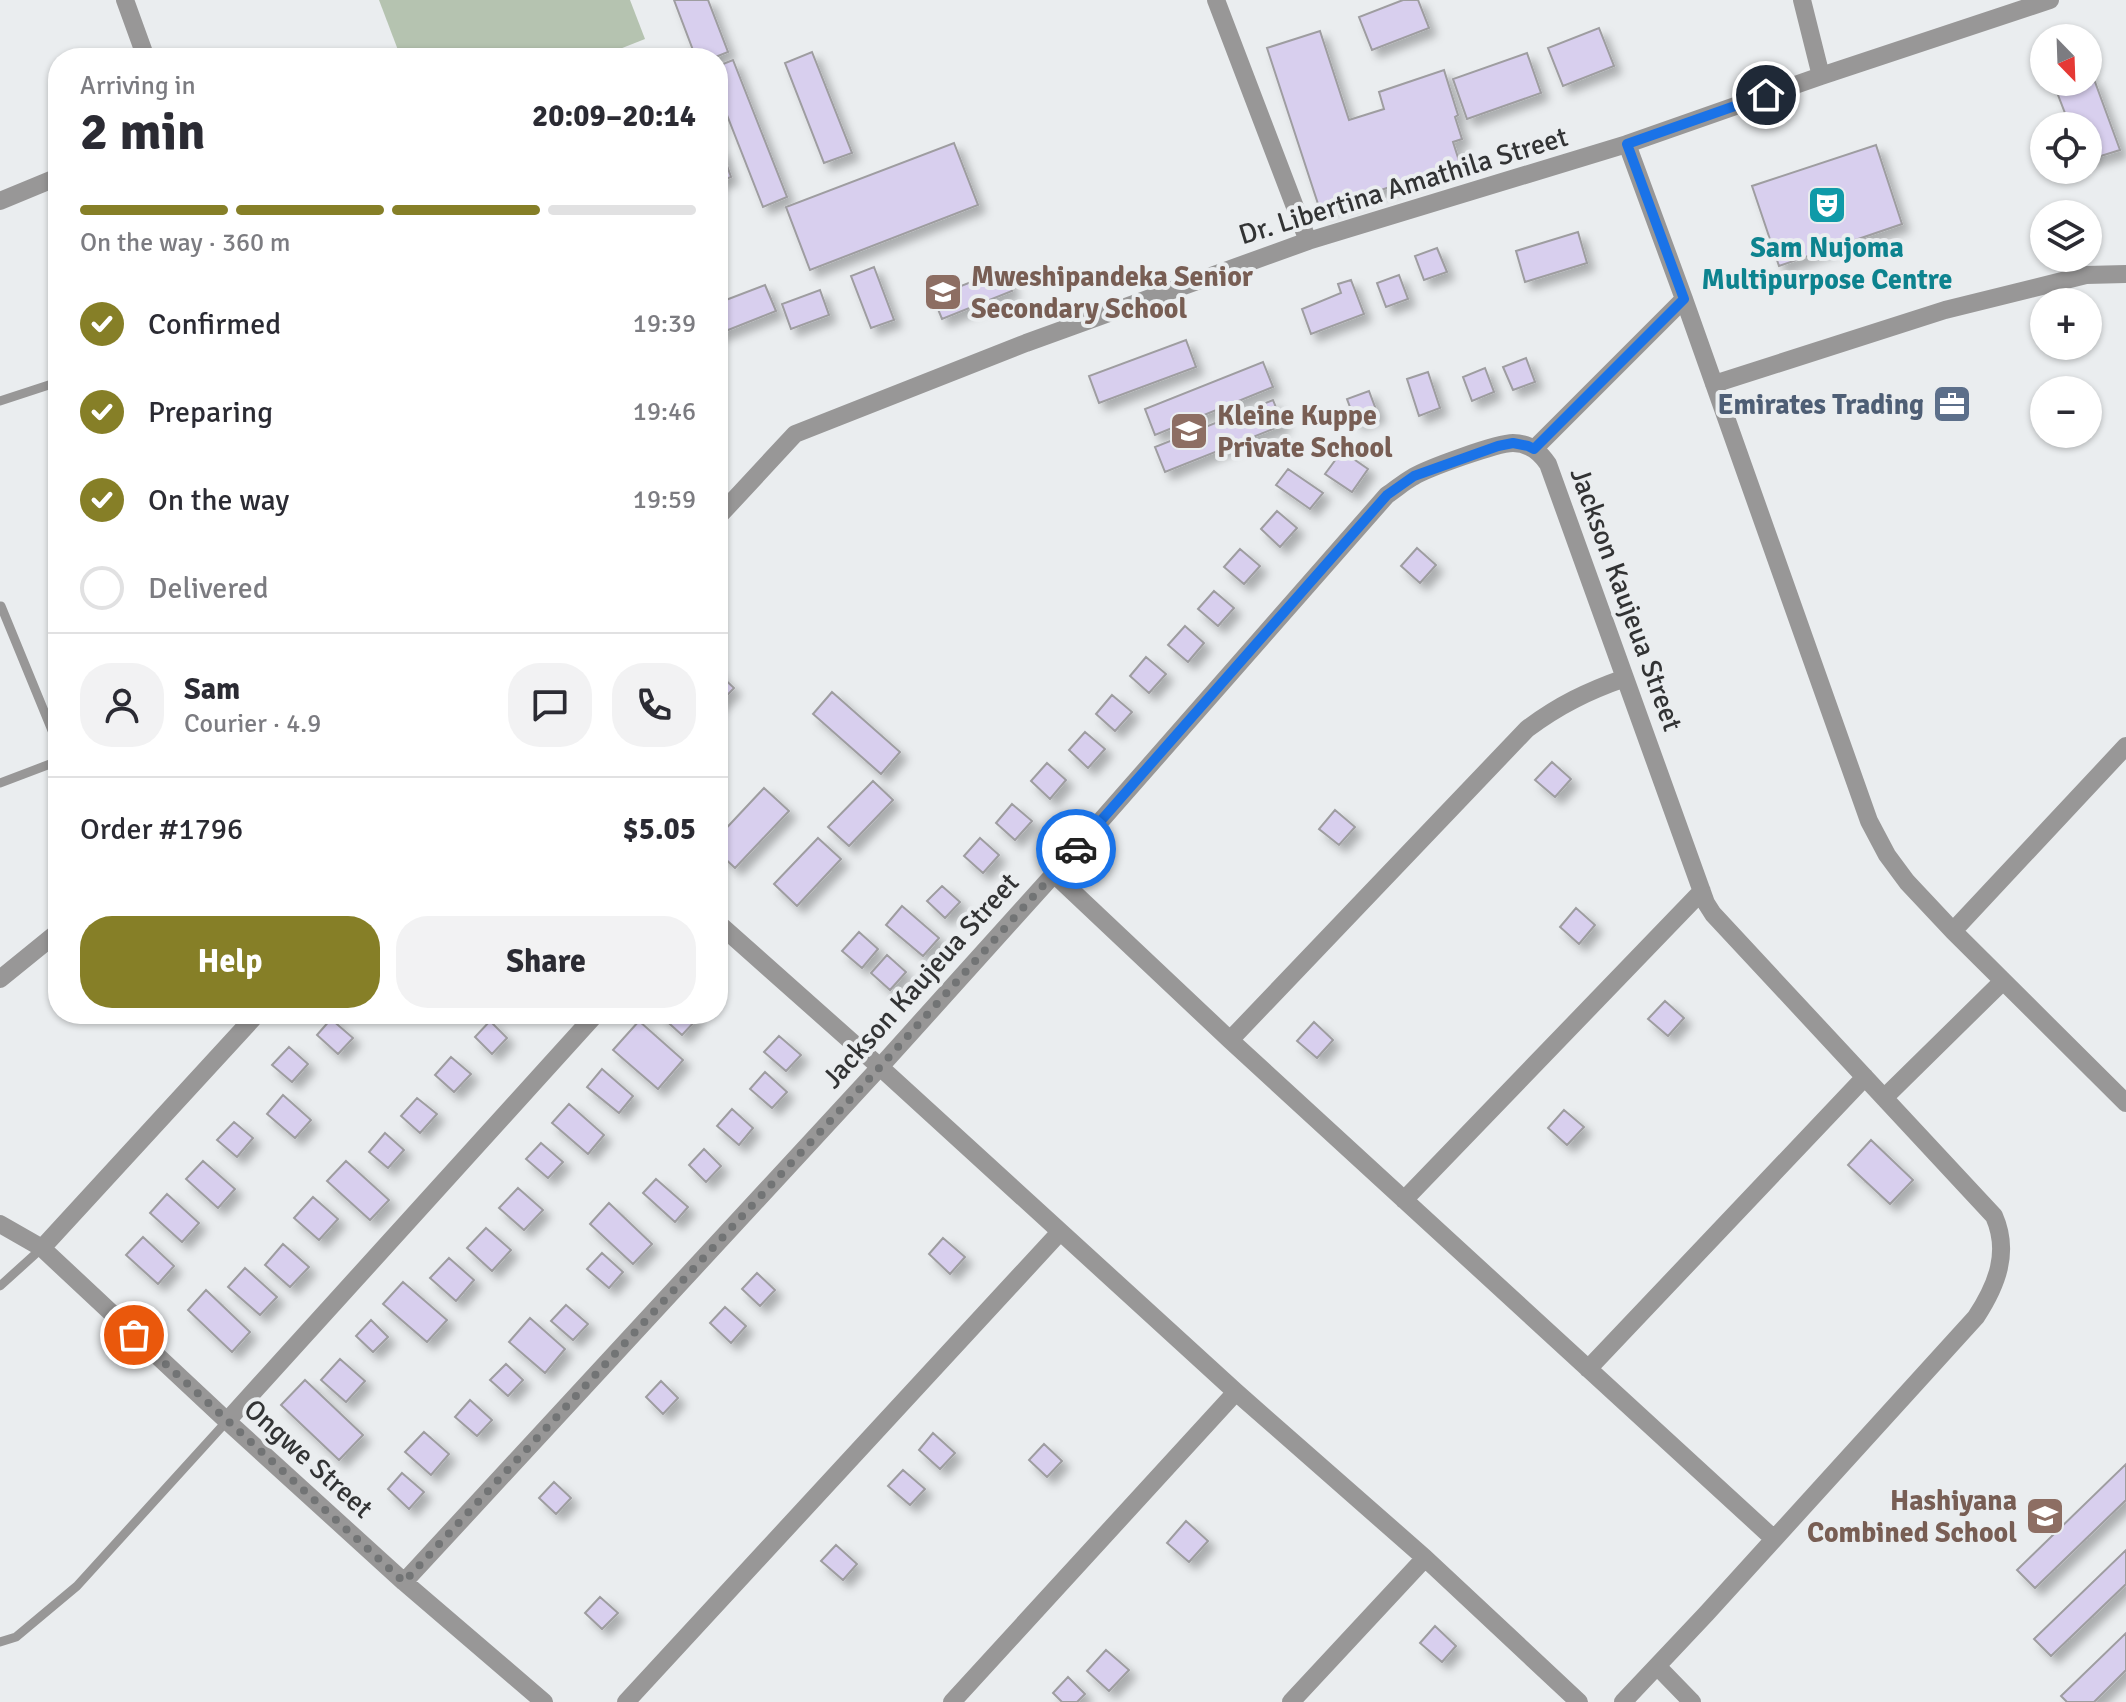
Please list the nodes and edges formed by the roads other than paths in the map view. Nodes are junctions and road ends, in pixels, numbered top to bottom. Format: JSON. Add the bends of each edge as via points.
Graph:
{"nodes":[{"id":1,"x":125,"y":0,"type":"edge"},
{"id":2,"x":1216,"y":0,"type":"edge"},
{"id":3,"x":1802,"y":0,"type":"edge"},
{"id":4,"x":2050,"y":0,"type":"edge"},
{"id":5,"x":142,"y":48,"type":"edge"},
{"id":6,"x":1821,"y":76,"type":"junction"},
{"id":7,"x":1627,"y":144,"type":"junction"},
{"id":8,"x":48,"y":181,"type":"edge"},
{"id":9,"x":0,"y":201,"type":"edge"},
{"id":10,"x":1308,"y":241,"type":"junction"},
{"id":11,"x":2126,"y":274,"type":"edge"},
{"id":12,"x":1684,"y":299,"type":"junction"},
{"id":13,"x":1714,"y":384,"type":"junction"},
{"id":14,"x":48,"y":385,"type":"edge"},
{"id":15,"x":0,"y":401,"type":"edge"},
{"id":16,"x":1534,"y":449,"type":"junction"},
{"id":17,"x":728,"y":506,"type":"edge"},
{"id":18,"x":1,"y":606,"type":"edge"},
{"id":19,"x":1625,"y":678,"type":"junction"},
{"id":20,"x":48,"y":721,"type":"edge"},
{"id":21,"x":2126,"y":746,"type":"edge"},
{"id":22,"x":48,"y":765,"type":"edge"},
{"id":23,"x":0,"y":783,"type":"edge"},
{"id":24,"x":1054,"y":874,"type":"junction"},
{"id":25,"x":1702,"y":891,"type":"junction"},
{"id":26,"x":1953,"y":931,"type":"junction"},
{"id":27,"x":728,"y":932,"type":"edge"},
{"id":28,"x":48,"y":940,"type":"edge"},
{"id":29,"x":0,"y":979,"type":"edge"},
{"id":30,"x":2003,"y":981,"type":"junction"},
{"id":31,"x":248,"y":1024,"type":"edge"},
{"id":32,"x":587,"y":1024,"type":"edge"},
{"id":33,"x":1230,"y":1040,"type":"junction"},
{"id":34,"x":880,"y":1067,"type":"junction"},
{"id":35,"x":1865,"y":1077,"type":"junction"},
{"id":36,"x":1884,"y":1098,"type":"junction"},
{"id":37,"x":2126,"y":1103,"type":"edge"},
{"id":38,"x":1404,"y":1200,"type":"junction"},
{"id":39,"x":0,"y":1224,"type":"edge"},
{"id":40,"x":1060,"y":1232,"type":"junction"},
{"id":41,"x":42,"y":1248,"type":"junction"},
{"id":42,"x":0,"y":1286,"type":"edge"},
{"id":43,"x":1588,"y":1369,"type":"junction"},
{"id":44,"x":1236,"y":1392,"type":"junction"},
{"id":45,"x":227,"y":1421,"type":"junction"},
{"id":46,"x":1774,"y":1539,"type":"junction"},
{"id":47,"x":1425,"y":1558,"type":"junction"},
{"id":48,"x":404,"y":1582,"type":"junction"},
{"id":49,"x":0,"y":1642,"type":"edge"},
{"id":50,"x":1657,"y":1666,"type":"junction"},
{"id":51,"x":544,"y":1702,"type":"edge"},
{"id":52,"x":626,"y":1702,"type":"edge"},
{"id":53,"x":952,"y":1702,"type":"edge"},
{"id":54,"x":1291,"y":1702,"type":"edge"},
{"id":55,"x":1579,"y":1702,"type":"edge"},
{"id":56,"x":1623,"y":1702,"type":"edge"},
{"id":57,"x":1692,"y":1702,"type":"edge"}],
"edges":[{"from":1,"to":5,"type":"street"},
{"from":2,"to":10,"type":"street"},
{"from":3,"to":6,"type":"street"},
{"from":4,"to":6,"type":"street","name":"Dr. Libertina Amathila Street"},
{"from":6,"to":7,"type":"street","name":"Dr. Libertina Amathila Street"},
{"from":7,"to":10,"type":"street","name":"Dr. Libertina Amathila Street"},
{"from":7,"to":12,"type":"street"},
{"from":8,"to":9,"type":"street"},
{"from":10,"to":17,"type":"street","name":"Dr. Libertina Amathila Street","via":[[795,434]]},
{"from":11,"to":13,"type":"street","via":[[2086,275],[1945,310]]},
{"from":12,"to":13,"type":"street"},
{"from":12,"to":16,"type":"street"},
{"from":13,"to":26,"type":"street","via":[[1869,821],[1907,882]]},
{"from":14,"to":15,"type":"lane"},
{"from":16,"to":19,"type":"street","name":"Jackson Kaujeua Street","via":[[1548,464]]},
{"from":16,"to":24,"type":"street","name":"Jackson Kaujeua Street","via":[[1513,443],[1498,446],[1414,476],[1387,495]]},
{"from":18,"to":20,"type":"lane"},
{"from":19,"to":25,"type":"street","name":"Jackson Kaujeua Street"},
{"from":19,"to":33,"type":"street","via":[[1575,697],[1527,729]]},
{"from":21,"to":26,"type":"street"},
{"from":22,"to":23,"type":"lane"},
{"from":24,"to":33,"type":"street"},
{"from":24,"to":34,"type":"street","name":"Jackson Kaujeua Street"},
{"from":25,"to":35,"type":"street","name":"Jackson Kaujeua Street","via":[[1713,914]]},
{"from":25,"to":38,"type":"street"},
{"from":26,"to":30,"type":"street"},
{"from":27,"to":34,"type":"street"},
{"from":28,"to":29,"type":"street"},
{"from":30,"to":36,"type":"street"},
{"from":30,"to":37,"type":"street"},
{"from":31,"to":41,"type":"street"},
{"from":32,"to":45,"type":"street"},
{"from":33,"to":38,"type":"street"},
{"from":34,"to":40,"type":"street"},
{"from":34,"to":48,"type":"street","name":"Jackson Kaujeua Street"},
{"from":35,"to":36,"type":"street","name":"Jackson Kaujeua Street"},
{"from":35,"to":43,"type":"street"},
{"from":36,"to":46,"type":"street","name":"Jackson Kaujeua Street","via":[[1994,1216],[2002,1251],[1997,1276],[1976,1317]]},
{"from":38,"to":43,"type":"street"},
{"from":39,"to":41,"type":"street","name":"Ongwe Street"},
{"from":40,"to":44,"type":"street"},
{"from":40,"to":52,"type":"street"},
{"from":41,"to":42,"type":"lane"},
{"from":41,"to":45,"type":"street","name":"Ongwe Street"},
{"from":43,"to":46,"type":"street"},
{"from":44,"to":47,"type":"street"},
{"from":44,"to":53,"type":"street"},
{"from":45,"to":48,"type":"street","name":"Ongwe Street"},
{"from":45,"to":49,"type":"lane","via":[[77,1586],[16,1637]]},
{"from":46,"to":50,"type":"street","name":"Jackson Kaujeua Street"},
{"from":47,"to":54,"type":"street"},
{"from":47,"to":55,"type":"street"},
{"from":48,"to":51,"type":"street","name":"Ongwe Street"},
{"from":50,"to":56,"type":"street","name":"Jackson Kaujeua Street"},
{"from":50,"to":57,"type":"street"}]}
